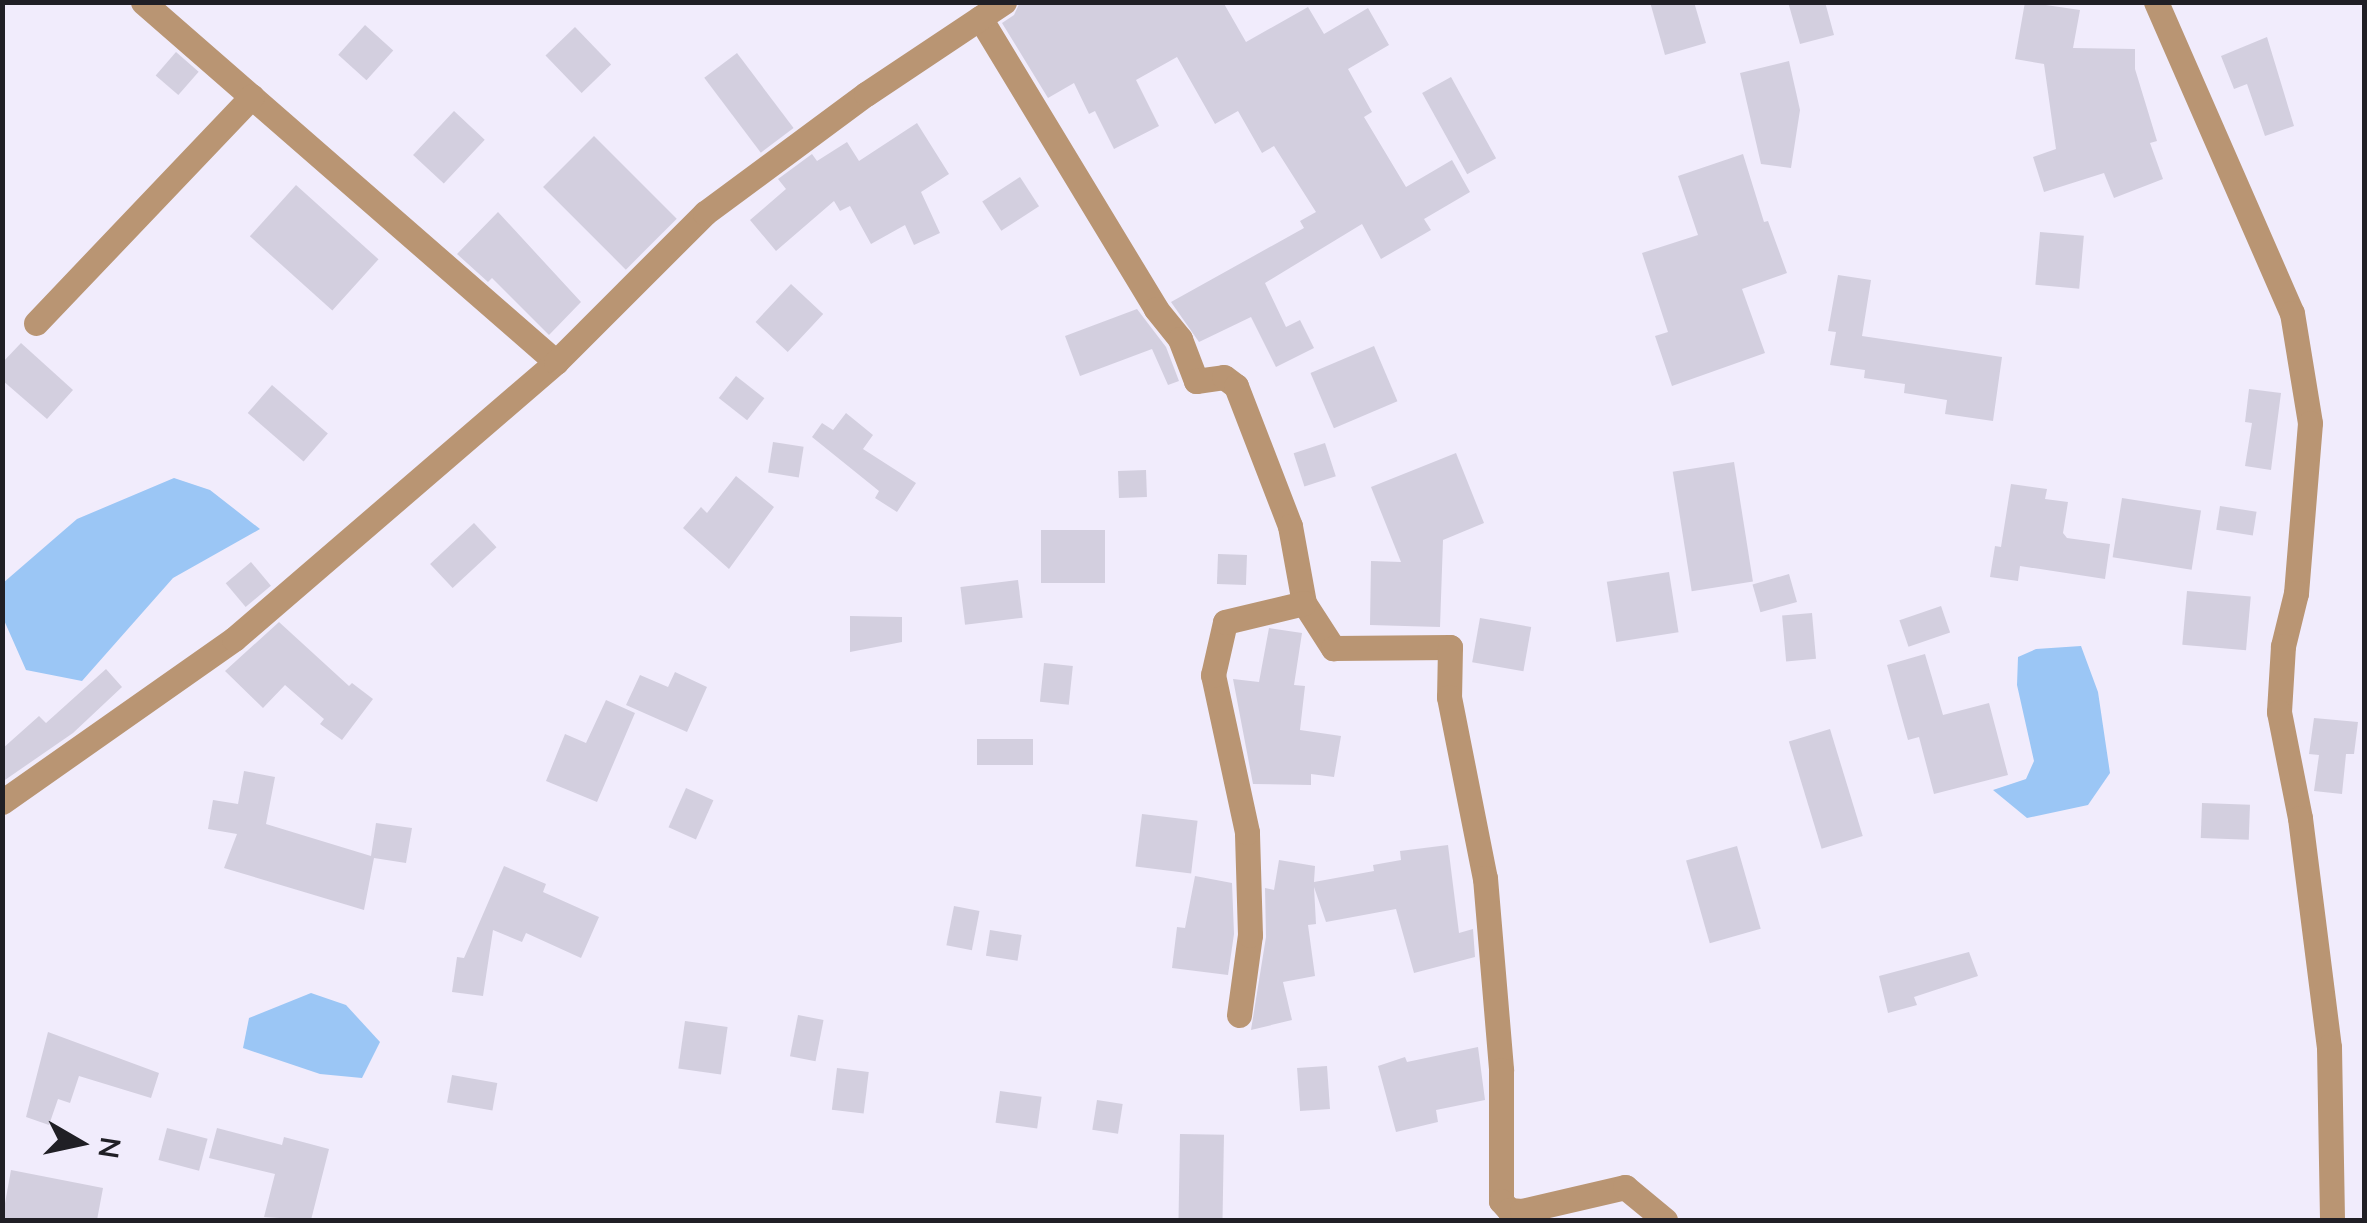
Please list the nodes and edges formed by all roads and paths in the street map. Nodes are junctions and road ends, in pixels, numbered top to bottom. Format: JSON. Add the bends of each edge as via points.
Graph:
{"nodes":[{"id":1,"x":143,"y":2,"type":"edge"},
{"id":2,"x":1004,"y":2,"type":"edge"},
{"id":3,"x":2156,"y":2,"type":"edge"},
{"id":4,"x":980,"y":18,"type":"junction"},
{"id":5,"x":252,"y":96,"type":"junction"},
{"id":6,"x":36,"y":323,"type":"dead end"},
{"id":7,"x":556,"y":362,"type":"junction"},
{"id":8,"x":1304,"y":603,"type":"junction"},
{"id":9,"x":2,"y":802,"type":"edge"},
{"id":10,"x":1239,"y":1014,"type":"dead end"},
{"id":11,"x":1665,"y":1220,"type":"edge"},
{"id":12,"x":2332,"y":1220,"type":"edge"}],
"edges":[{"from":1,"to":5,"type":"street"},
{"from":2,"to":4,"type":"street"},
{"from":3,"to":12,"type":"street","via":[[2292,313],[2310,422],[2279,712],[2330,1048]]},
{"from":4,"to":7,"type":"street","via":[[706,214]]},
{"from":4,"to":8,"type":"street","via":[[1180,339],[1196,380],[1224,377],[1236,386],[1290,526]]},
{"from":5,"to":6,"type":"street"},
{"from":5,"to":7,"type":"street"},
{"from":7,"to":9,"type":"street","via":[[234,639]]},
{"from":8,"to":10,"type":"street","via":[[1225,622],[1213,675],[1248,832],[1250,935]]},
{"from":8,"to":11,"type":"street","via":[[1332,648],[1450,647],[1449,697],[1485,878],[1500,1070],[1500,1201],[1522,1211],[1625,1186]]}]}
